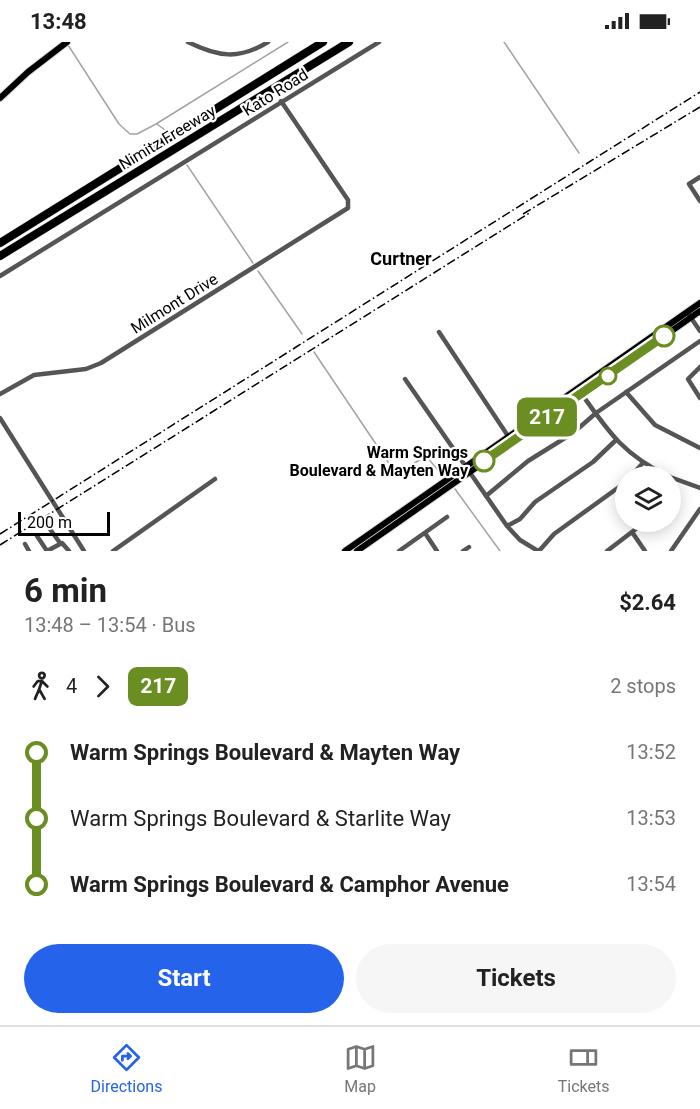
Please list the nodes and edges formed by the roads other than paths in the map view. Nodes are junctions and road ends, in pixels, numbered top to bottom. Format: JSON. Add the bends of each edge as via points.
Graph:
{"nodes":[{"id":1,"x":188,"y":42,"type":"edge"},
{"id":2,"x":268,"y":42,"type":"edge"},
{"id":3,"x":323,"y":42,"type":"edge"},
{"id":4,"x":340,"y":42,"type":"edge"},
{"id":5,"x":349,"y":42,"type":"edge"},
{"id":6,"x":379,"y":42,"type":"edge"},
{"id":7,"x":64,"y":44,"type":"edge"},
{"id":8,"x":331,"y":53,"type":"junction"},
{"id":9,"x":0,"y":98,"type":"edge"},
{"id":10,"x":282,"y":101,"type":"junction"},
{"id":11,"x":700,"y":177,"type":"edge"},
{"id":12,"x":700,"y":201,"type":"edge"},
{"id":13,"x":0,"y":243,"type":"edge"},
{"id":14,"x":0,"y":256,"type":"edge"},
{"id":15,"x":0,"y":276,"type":"edge"},
{"id":16,"x":700,"y":303,"type":"edge"},
{"id":17,"x":700,"y":311,"type":"edge"},
{"id":18,"x":689,"y":315,"type":"junction"},
{"id":19,"x":700,"y":331,"type":"edge"},
{"id":20,"x":438,"y":332,"type":"dead end"},
{"id":21,"x":700,"y":341,"type":"edge"},
{"id":22,"x":700,"y":368,"type":"edge"},
{"id":23,"x":405,"y":379,"type":"dead end"},
{"id":24,"x":580,"y":391,"type":"junction"},
{"id":25,"x":626,"y":392,"type":"junction"},
{"id":26,"x":0,"y":394,"type":"edge"},
{"id":27,"x":700,"y":398,"type":"edge"},
{"id":28,"x":596,"y":414,"type":"junction"},
{"id":29,"x":0,"y":418,"type":"edge"},
{"id":30,"x":510,"y":439,"type":"junction"},
{"id":31,"x":616,"y":441,"type":"junction"},
{"id":32,"x":700,"y":448,"type":"edge"},
{"id":33,"x":642,"y":464,"type":"joint"},
{"id":34,"x":646,"y":466,"type":"edge"},
{"id":35,"x":467,"y":469,"type":"junction"},
{"id":36,"x":215,"y":479,"type":"dead end"},
{"id":37,"x":681,"y":481,"type":"edge"},
{"id":38,"x":700,"y":488,"type":"edge"},
{"id":39,"x":615,"y":490,"type":"edge"},
{"id":40,"x":486,"y":496,"type":"junction"},
{"id":41,"x":407,"y":507,"type":"junction"},
{"id":42,"x":700,"y":509,"type":"edge"},
{"id":43,"x":447,"y":517,"type":"dead end"},
{"id":44,"x":47,"y":525,"type":"dead end"},
{"id":45,"x":507,"y":526,"type":"junction"},
{"id":46,"x":388,"y":529,"type":"junction"},
{"id":47,"x":633,"y":532,"type":"joint"},
{"id":48,"x":425,"y":533,"type":"junction"},
{"id":49,"x":37,"y":536,"type":"dead end"},
{"id":50,"x":60,"y":543,"type":"junction"},
{"id":51,"x":25,"y":544,"type":"dead end"},
{"id":52,"x":469,"y":547,"type":"dead end"},
{"id":53,"x":29,"y":551,"type":"edge"},
{"id":54,"x":47,"y":551,"type":"edge"},
{"id":55,"x":68,"y":551,"type":"edge"},
{"id":56,"x":84,"y":551,"type":"edge"},
{"id":57,"x":113,"y":551,"type":"edge"},
{"id":58,"x":345,"y":551,"type":"edge"},
{"id":59,"x":357,"y":551,"type":"edge"},
{"id":60,"x":399,"y":551,"type":"edge"},
{"id":61,"x":437,"y":551,"type":"edge"},
{"id":62,"x":464,"y":551,"type":"edge"},
{"id":63,"x":539,"y":551,"type":"edge"},
{"id":64,"x":607,"y":551,"type":"edge"},
{"id":65,"x":645,"y":551,"type":"edge"},
{"id":66,"x":671,"y":551,"type":"edge"}],
"edges":[{"from":1,"to":2,"type":"street","via":[[212,53],[231,56],[246,54]]},
{"from":3,"to":13,"type":"highway","name":"Nimitz Freeway"},
{"from":4,"to":8,"type":"highway"},
{"from":5,"to":8,"type":"highway","name":"Nimitz Freeway"},
{"from":6,"to":10,"type":"street","name":"Kato Road"},
{"from":7,"to":9,"type":"main road"},
{"from":8,"to":14,"type":"highway","name":"Nimitz Freeway"},
{"from":10,"to":15,"type":"street","name":"Kato Road"},
{"from":10,"to":26,"type":"street","name":"Milmont Drive","via":[[350,205],[101,363],[86,369],[34,375]]},
{"from":11,"to":12,"type":"street","via":[[689,184]]},
{"from":16,"to":18,"type":"main road"},
{"from":17,"to":18,"type":"main road"},
{"from":18,"to":19,"type":"street"},
{"from":18,"to":24,"type":"main road"},
{"from":20,"to":30,"type":"street"},
{"from":21,"to":25,"type":"street"},
{"from":22,"to":27,"type":"street","via":[[688,379]]},
{"from":23,"to":35,"type":"street"},
{"from":24,"to":28,"type":"street"},
{"from":24,"to":30,"type":"main road"},
{"from":25,"to":28,"type":"street"},
{"from":25,"to":32,"type":"street","via":[[655,425]]},
{"from":28,"to":31,"type":"street"},
{"from":28,"to":40,"type":"street"},
{"from":29,"to":56,"type":"street"},
{"from":30,"to":35,"type":"main road"},
{"from":31,"to":33,"type":"street"},
{"from":31,"to":45,"type":"street"},
{"from":33,"to":34,"type":"street"},
{"from":35,"to":40,"type":"street"},
{"from":35,"to":41,"type":"main road"},
{"from":35,"to":46,"type":"main road"},
{"from":36,"to":57,"type":"street"},
{"from":37,"to":38,"type":"street"},
{"from":39,"to":63,"type":"street","via":[[554,534]]},
{"from":40,"to":45,"type":"street"},
{"from":41,"to":46,"type":"main road"},
{"from":41,"to":58,"type":"main road"},
{"from":42,"to":66,"type":"street"},
{"from":43,"to":48,"type":"street"},
{"from":44,"to":50,"type":"street"},
{"from":45,"to":63,"type":"street","via":[[520,540]]},
{"from":46,"to":59,"type":"main road"},
{"from":47,"to":64,"type":"street"},
{"from":47,"to":65,"type":"street"},
{"from":48,"to":60,"type":"street"},
{"from":48,"to":61,"type":"street"},
{"from":49,"to":54,"type":"street"},
{"from":50,"to":54,"type":"street"},
{"from":50,"to":55,"type":"street"},
{"from":51,"to":53,"type":"street"},
{"from":52,"to":62,"type":"street"}]}
